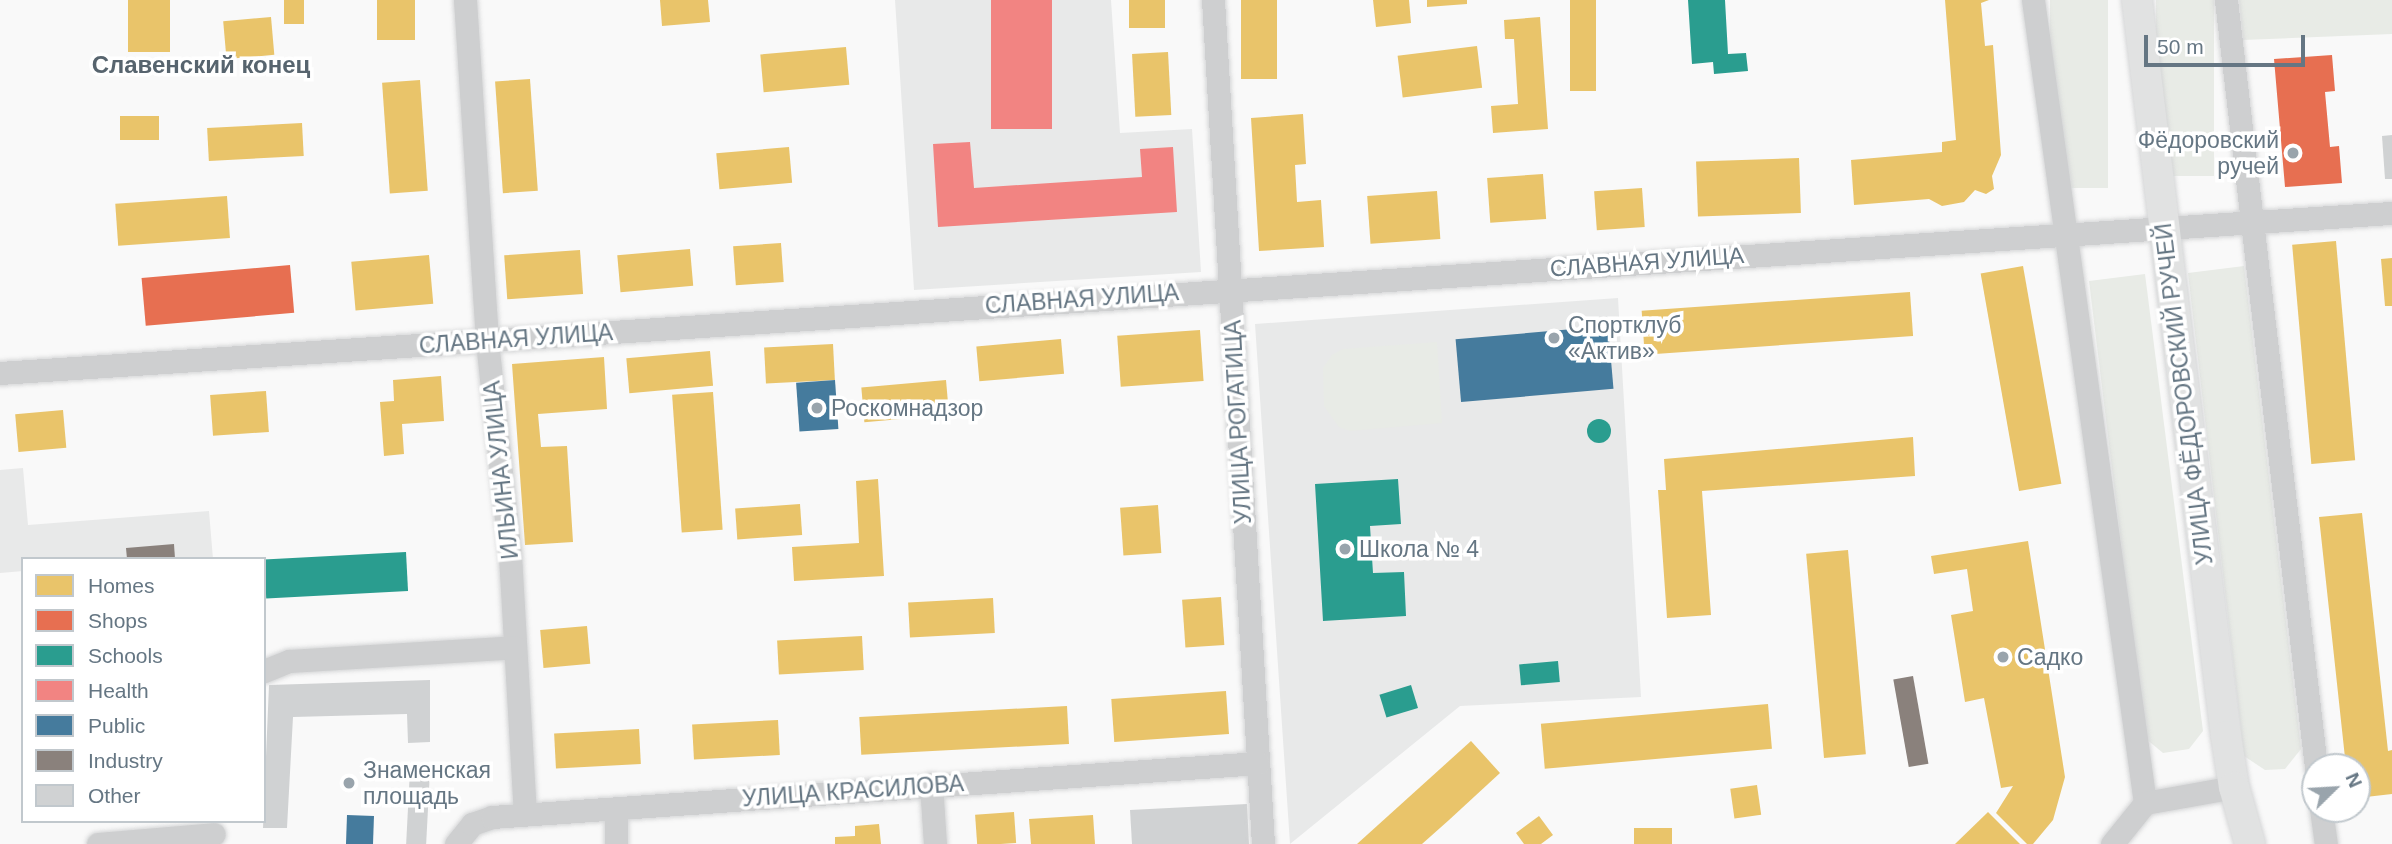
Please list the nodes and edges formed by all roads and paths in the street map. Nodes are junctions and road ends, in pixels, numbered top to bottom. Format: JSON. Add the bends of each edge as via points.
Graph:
{"nodes":[{"id":1,"x":465,"y":0,"type":"edge"},
{"id":2,"x":1213,"y":0,"type":"edge"},
{"id":3,"x":2033,"y":0,"type":"edge"},
{"id":4,"x":2137,"y":0,"type":"edge"},
{"id":5,"x":2226,"y":0,"type":"edge"},
{"id":6,"x":2392,"y":213,"type":"edge"},
{"id":7,"x":2252,"y":221,"type":"junction"},
{"id":8,"x":2163,"y":228,"type":"junction"},
{"id":9,"x":2065,"y":234,"type":"junction"},
{"id":10,"x":1230,"y":288,"type":"junction"},
{"id":11,"x":487,"y":341,"type":"junction"},
{"id":12,"x":0,"y":373,"type":"edge"},
{"id":13,"x":515,"y":647,"type":"junction"},
{"id":14,"x":266,"y":670,"type":"edge"},
{"id":15,"x":2314,"y":753,"type":"edge"},
{"id":16,"x":1258,"y":763,"type":"junction"},
{"id":17,"x":931,"y":784,"type":"junction"},
{"id":18,"x":2234,"y":787,"type":"junction"},
{"id":19,"x":2145,"y":803,"type":"junction"},
{"id":20,"x":616,"y":809,"type":"junction"},
{"id":21,"x":525,"y":814,"type":"junction"},
{"id":22,"x":2323,"y":823,"type":"edge"},
{"id":23,"x":214,"y":833,"type":"edge"},
{"id":24,"x":456,"y":843,"type":"edge"},
{"id":25,"x":98,"y":844,"type":"edge"},
{"id":26,"x":617,"y":844,"type":"edge"},
{"id":27,"x":935,"y":844,"type":"edge"},
{"id":28,"x":1263,"y":844,"type":"edge"},
{"id":29,"x":2112,"y":844,"type":"edge"},
{"id":30,"x":2250,"y":844,"type":"edge"},
{"id":31,"x":2326,"y":844,"type":"edge"}],
"edges":[{"from":1,"to":11,"type":"street","name":"ИЛЬИНА УЛИЦА"},
{"from":2,"to":10,"type":"street","name":"УЛИЦА РОГАТИЦА"},
{"from":3,"to":9,"type":"street"},
{"from":4,"to":8,"type":"main road","name":"УЛИЦА ФЁДОРОВСКИЙ РУЧЕЙ"},
{"from":5,"to":7,"type":"street"},
{"from":6,"to":7,"type":"street","name":"СЛАВНАЯ УЛИЦА"},
{"from":7,"to":8,"type":"street","name":"СЛАВНАЯ УЛИЦА"},
{"from":7,"to":15,"type":"street"},
{"from":8,"to":9,"type":"street","name":"СЛАВНАЯ УЛИЦА"},
{"from":8,"to":18,"type":"main road","name":"УЛИЦА ФЁДОРОВСКИЙ РУЧЕЙ"},
{"from":9,"to":10,"type":"street","name":"СЛАВНАЯ УЛИЦА"},
{"from":9,"to":19,"type":"street"},
{"from":10,"to":11,"type":"street","name":"СЛАВНАЯ УЛИЦА"},
{"from":10,"to":16,"type":"street","name":"УЛИЦА РОГАТИЦА"},
{"from":11,"to":12,"type":"street","name":"СЛАВНАЯ УЛИЦА"},
{"from":11,"to":13,"type":"street","name":"ИЛЬИНА УЛИЦА"},
{"from":13,"to":14,"type":"street","via":[[289,661]]},
{"from":13,"to":21,"type":"street","name":"ИЛЬИНА УЛИЦА"},
{"from":16,"to":17,"type":"street","name":"УЛИЦА КРАСИЛОВА"},
{"from":16,"to":28,"type":"street","name":"УЛИЦА РОГАТИЦА"},
{"from":17,"to":20,"type":"street","name":"УЛИЦА КРАСИЛОВА"},
{"from":17,"to":27,"type":"street"},
{"from":18,"to":19,"type":"street"},
{"from":18,"to":30,"type":"main road","name":"УЛИЦА ФЁДОРОВСКИЙ РУЧЕЙ"},
{"from":19,"to":29,"type":"street"},
{"from":20,"to":21,"type":"street","name":"УЛИЦА КРАСИЛОВА"},
{"from":20,"to":26,"type":"street"},
{"from":21,"to":24,"type":"street","name":"УЛИЦА КРАСИЛОВА","via":[[472,824]]},
{"from":22,"to":31,"type":"street"},
{"from":23,"to":25,"type":"street"}]}
